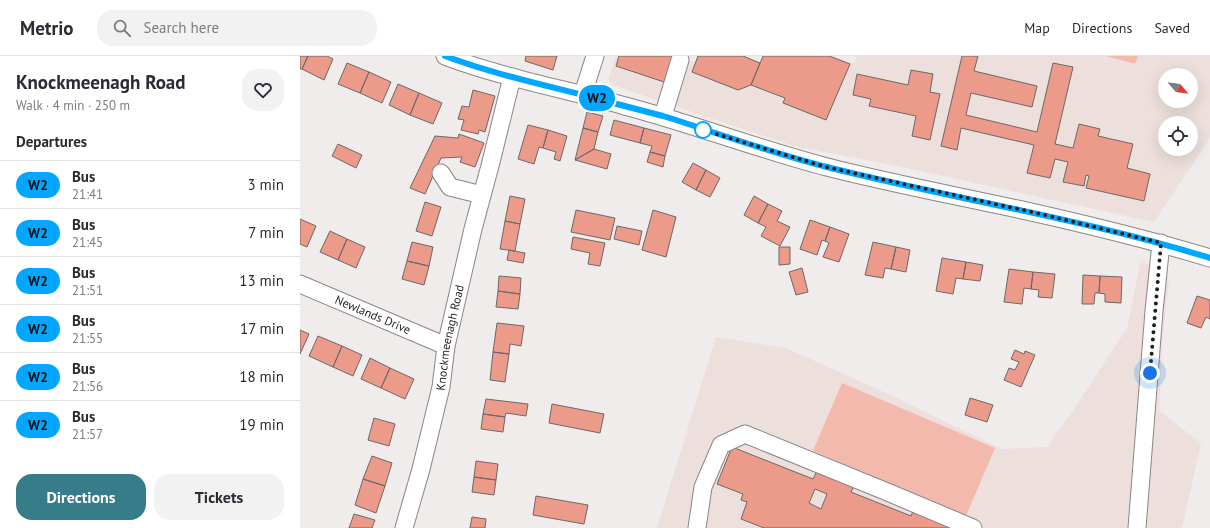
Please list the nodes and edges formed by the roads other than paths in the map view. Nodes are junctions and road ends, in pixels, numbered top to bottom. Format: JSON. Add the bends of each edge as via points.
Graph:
{"nodes":[{"id":1,"x":444,"y":56,"type":"edge"},
{"id":2,"x":595,"y":56,"type":"edge"},
{"id":3,"x":687,"y":59,"type":"edge"},
{"id":4,"x":485,"y":62,"type":"edge"},
{"id":5,"x":512,"y":77,"type":"junction"},
{"id":6,"x":583,"y":94,"type":"junction"},
{"id":7,"x":663,"y":116,"type":"junction"},
{"id":8,"x":441,"y":173,"type":"dead end"},
{"id":9,"x":482,"y":195,"type":"junction"},
{"id":10,"x":1161,"y":243,"type":"junction"},
{"id":11,"x":1210,"y":258,"type":"edge"},
{"id":12,"x":300,"y":284,"type":"edge"},
{"id":13,"x":446,"y":346,"type":"junction"},
{"id":14,"x":404,"y":528,"type":"edge"},
{"id":15,"x":696,"y":528,"type":"edge"},
{"id":16,"x":973,"y":528,"type":"edge"},
{"id":17,"x":1137,"y":528,"type":"edge"}],
"edges":[{"from":1,"to":4,"type":"street"},
{"from":2,"to":6,"type":"street"},
{"from":3,"to":7,"type":"street"},
{"from":4,"to":5,"type":"street"},
{"from":5,"to":6,"type":"street"},
{"from":5,"to":9,"type":"street","name":"Knockmeenagh Road"},
{"from":6,"to":7,"type":"street"},
{"from":7,"to":10,"type":"street","via":[[826,167]]},
{"from":8,"to":9,"type":"street","via":[[450,187]]},
{"from":9,"to":13,"type":"street","name":"Knockmeenagh Road"},
{"from":10,"to":11,"type":"street"},
{"from":10,"to":17,"type":"street"},
{"from":12,"to":13,"type":"street","name":"Newlands Drive"},
{"from":13,"to":14,"type":"street","name":"Knockmeenagh Road","via":[[439,395]]},
{"from":15,"to":16,"type":"street","via":[[703,487],[721,445],[744,434]]}]}
